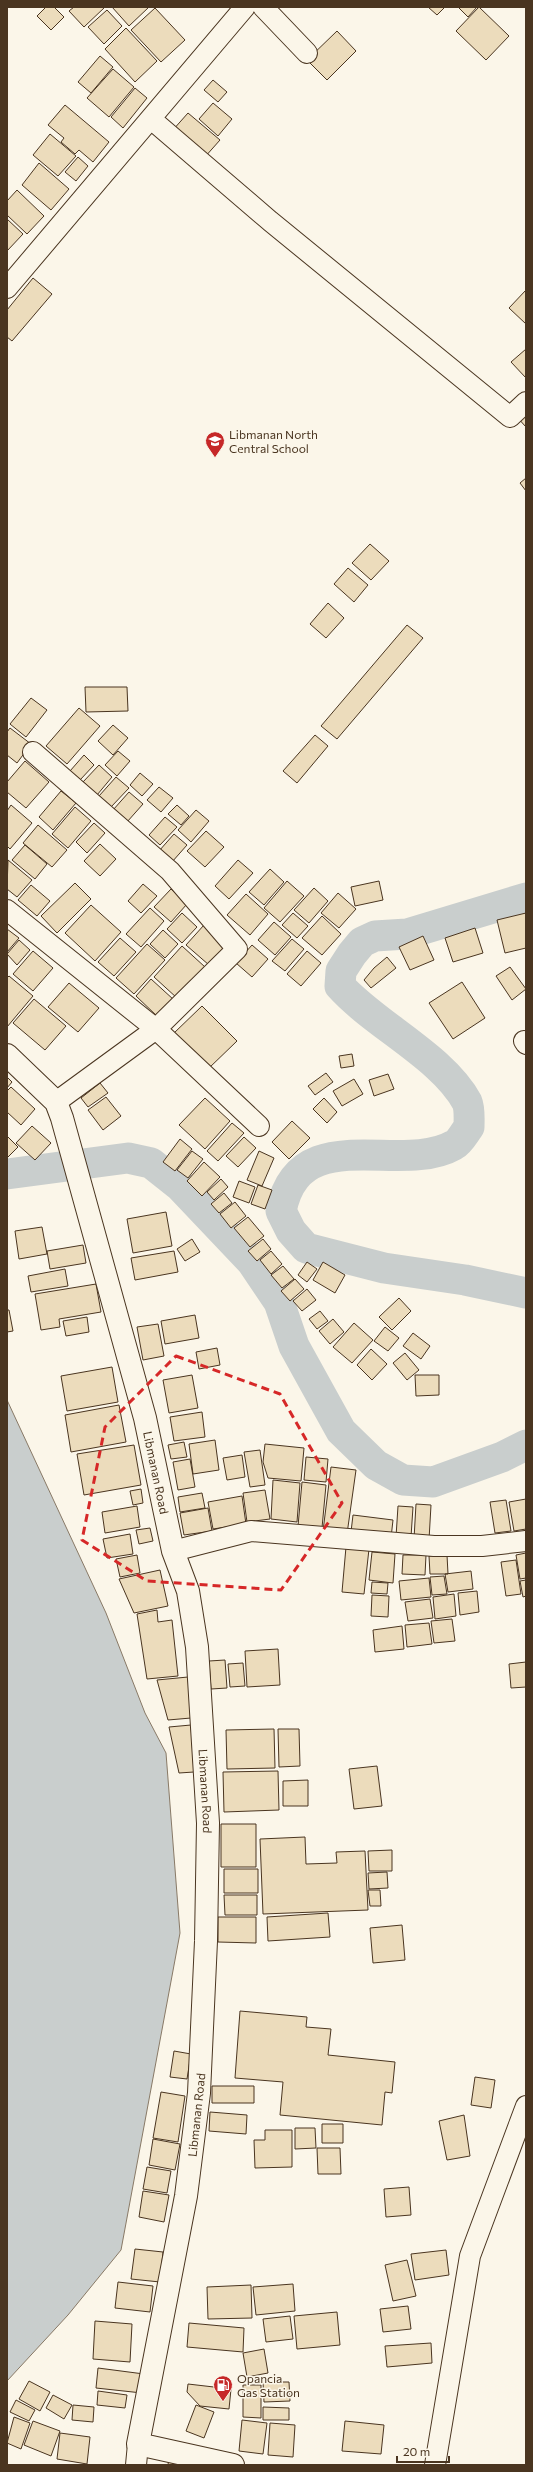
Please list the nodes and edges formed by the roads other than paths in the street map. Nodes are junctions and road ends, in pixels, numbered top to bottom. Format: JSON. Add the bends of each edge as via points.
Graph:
{"nodes":[{"id":1,"x":245,"y":7,"type":"edge"},
{"id":2,"x":263,"y":7,"type":"edge"},
{"id":3,"x":307,"y":53,"type":"dead end"},
{"id":4,"x":150,"y":119,"type":"junction"},
{"id":5,"x":7,"y":288,"type":"edge"},
{"id":6,"x":526,"y":402,"type":"edge"},
{"id":7,"x":33,"y":752,"type":"dead end"},
{"id":8,"x":7,"y":910,"type":"edge"},
{"id":9,"x":156,"y":1029,"type":"junction"},
{"id":10,"x":7,"y":1055,"type":"edge"},
{"id":11,"x":56,"y":1102,"type":"junction"},
{"id":12,"x":259,"y":1126,"type":"dead end"},
{"id":13,"x":526,"y":1541,"type":"edge"},
{"id":14,"x":173,"y":1551,"type":"junction"},
{"id":15,"x":526,"y":2106,"type":"edge"},
{"id":16,"x":137,"y":2455,"type":"edge"},
{"id":17,"x":233,"y":2465,"type":"edge"},
{"id":18,"x":435,"y":2465,"type":"edge"}],
"edges":[{"from":1,"to":4,"type":"street"},
{"from":2,"to":3,"type":"street"},
{"from":4,"to":5,"type":"street"},
{"from":4,"to":6,"type":"street","via":[[270,221],[510,417]]},
{"from":7,"to":9,"type":"street","via":[[170,871],[237,949]]},
{"from":8,"to":9,"type":"street"},
{"from":9,"to":11,"type":"street"},
{"from":9,"to":12,"type":"street"},
{"from":10,"to":11,"type":"main road"},
{"from":11,"to":14,"type":"main road","name":"Libmanan Road","via":[[145,1418]]},
{"from":13,"to":14,"type":"street","via":[[482,1546],[434,1546],[251,1531]]},
{"from":14,"to":16,"type":"main road","name":"Libmanan Road","via":[[188,1591],[197,1647],[208,1823],[203,2034],[199,2093],[186,2196]]},
{"from":15,"to":18,"type":"street","via":[[470,2256]]},
{"from":16,"to":17,"type":"main road"}]}
